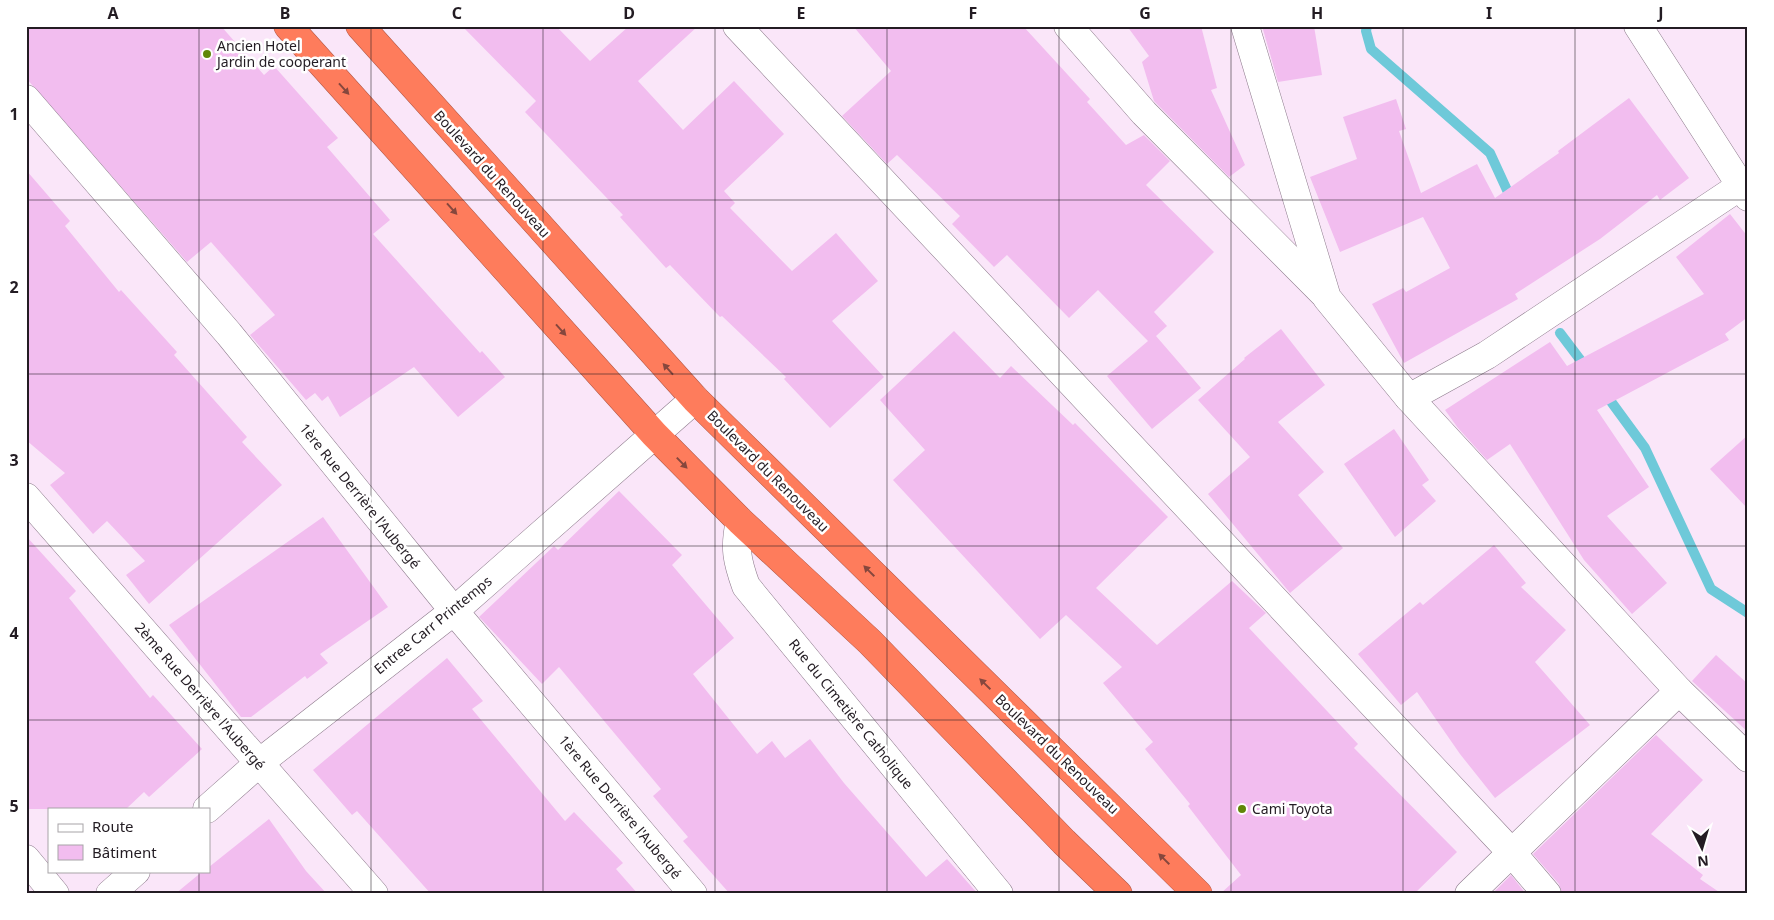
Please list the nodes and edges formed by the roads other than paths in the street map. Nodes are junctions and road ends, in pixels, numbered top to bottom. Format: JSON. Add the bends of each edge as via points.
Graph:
{"nodes":[{"id":1,"x":288,"y":26,"type":"edge"},
{"id":2,"x":360,"y":26,"type":"edge"},
{"id":3,"x":737,"y":26,"type":"edge"},
{"id":4,"x":1068,"y":26,"type":"edge"},
{"id":5,"x":1245,"y":26,"type":"edge"},
{"id":6,"x":1638,"y":26,"type":"edge"},
{"id":7,"x":26,"y":99,"type":"edge"},
{"id":8,"x":1745,"y":188,"type":"edge"},
{"id":9,"x":1328,"y":298,"type":"junction"},
{"id":10,"x":1408,"y":398,"type":"junction"},
{"id":11,"x":695,"y":399,"type":"junction"},
{"id":12,"x":654,"y":434,"type":"junction"},
{"id":13,"x":26,"y":497,"type":"edge"},
{"id":14,"x":740,"y":521,"type":"junction"},
{"id":15,"x":454,"y":611,"type":"junction"},
{"id":16,"x":1679,"y":691,"type":"junction"},
{"id":17,"x":1748,"y":758,"type":"edge"},
{"id":18,"x":259,"y":763,"type":"junction"},
{"id":19,"x":208,"y":808,"type":"edge"},
{"id":20,"x":1512,"y":853,"type":"junction"},
{"id":21,"x":26,"y":859,"type":"edge"},
{"id":22,"x":135,"y":872,"type":"edge"},
{"id":23,"x":55,"y":894,"type":"edge"},
{"id":24,"x":110,"y":894,"type":"edge"},
{"id":25,"x":374,"y":894,"type":"edge"},
{"id":26,"x":694,"y":894,"type":"edge"},
{"id":27,"x":999,"y":894,"type":"edge"},
{"id":28,"x":1118,"y":894,"type":"edge"},
{"id":29,"x":1198,"y":894,"type":"edge"},
{"id":30,"x":1469,"y":894,"type":"edge"},
{"id":31,"x":1547,"y":894,"type":"edge"}],
"edges":[{"from":1,"to":12,"type":"highway","one_way":true},
{"from":11,"to":2,"type":"highway","name":"Boulevard du Renouveau","one_way":true},
{"from":3,"to":20,"type":"street"},
{"from":4,"to":9,"type":"street","via":[[1144,113]]},
{"from":5,"to":9,"type":"street"},
{"from":6,"to":8,"type":"street"},
{"from":7,"to":15,"type":"street","name":"1ère Rue Derrière l'Aubergé","via":[[229,334]]},
{"from":8,"to":10,"type":"street","via":[[1487,355]]},
{"from":9,"to":10,"type":"street"},
{"from":10,"to":16,"type":"street"},
{"from":11,"to":12,"type":"street","name":"Entree Carr Printemps"},
{"from":29,"to":11,"type":"highway","name":"Boulevard du Renouveau","one_way":true},
{"from":12,"to":14,"type":"highway","one_way":true},
{"from":12,"to":15,"type":"street","name":"Entree Carr Printemps"},
{"from":13,"to":18,"type":"street","name":"2ème Rue Derrière l'Aubergé"},
{"from":14,"to":27,"type":"street","name":"Rue du Cimetière Catholique","via":[[736,539],[737,562],[746,586]]},
{"from":14,"to":28,"type":"highway","via":[[870,642]]},
{"from":15,"to":18,"type":"street","name":"Entree Carr Printemps"},
{"from":15,"to":26,"type":"street","name":"1ère Rue Derrière l'Aubergé"},
{"from":16,"to":17,"type":"street"},
{"from":16,"to":20,"type":"street"},
{"from":18,"to":19,"type":"street","name":"Entree Carr Printemps"},
{"from":18,"to":25,"type":"street","name":"2ème Rue Derrière l'Aubergé"},
{"from":20,"to":30,"type":"street"},
{"from":20,"to":31,"type":"street"},
{"from":21,"to":23,"type":"street"},
{"from":22,"to":24,"type":"street"}]}
